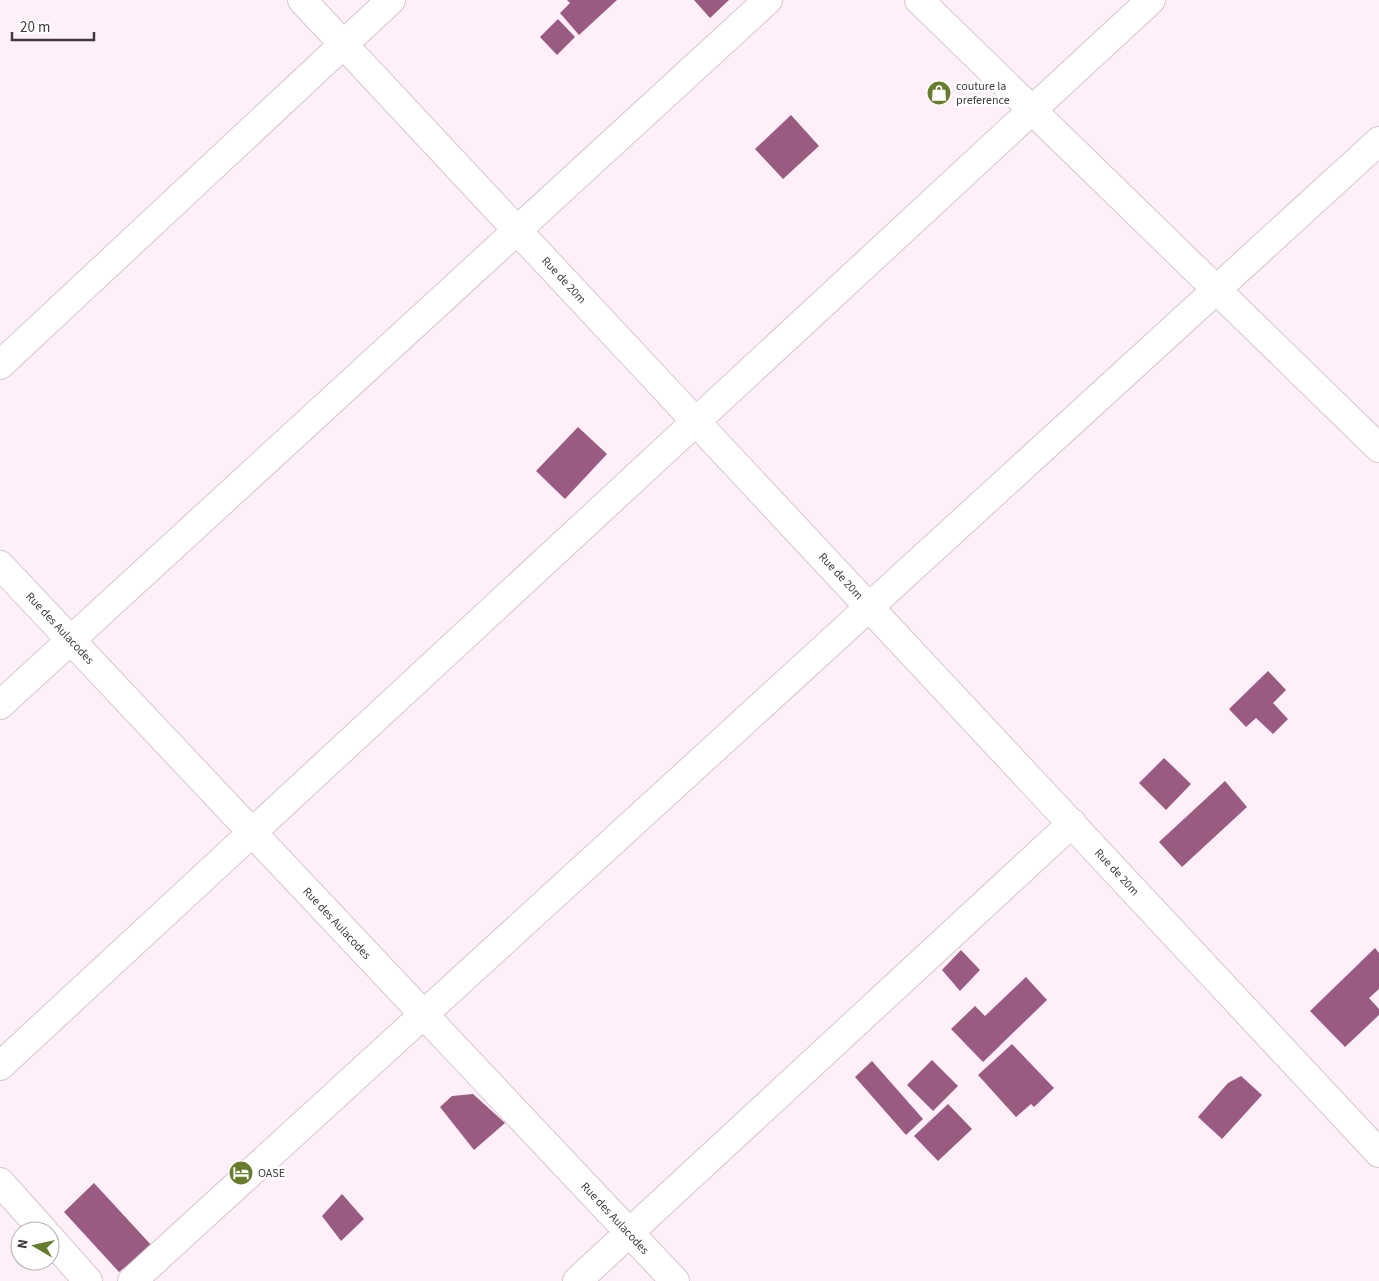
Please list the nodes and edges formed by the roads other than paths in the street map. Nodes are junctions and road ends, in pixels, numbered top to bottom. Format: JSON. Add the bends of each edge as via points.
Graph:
{"nodes":[{"id":1,"x":302,"y":0,"type":"edge"},
{"id":2,"x":391,"y":0,"type":"edge"},
{"id":3,"x":768,"y":0,"type":"edge"},
{"id":4,"x":919,"y":0,"type":"edge"},
{"id":5,"x":1151,"y":0,"type":"edge"},
{"id":6,"x":343,"y":44,"type":"junction"},
{"id":7,"x":1032,"y":110,"type":"junction"},
{"id":8,"x":1379,"y":141,"type":"edge"},
{"id":9,"x":518,"y":230,"type":"junction"},
{"id":10,"x":1217,"y":290,"type":"junction"},
{"id":11,"x":0,"y":365,"type":"edge"},
{"id":12,"x":696,"y":421,"type":"junction"},
{"id":13,"x":1379,"y":448,"type":"edge"},
{"id":14,"x":0,"y":565,"type":"edge"},
{"id":15,"x":870,"y":607,"type":"junction"},
{"id":16,"x":70,"y":640,"type":"junction"},
{"id":17,"x":0,"y":705,"type":"edge"},
{"id":18,"x":1072,"y":823,"type":"junction"},
{"id":19,"x":252,"y":832,"type":"junction"},
{"id":20,"x":423,"y":1015,"type":"junction"},
{"id":21,"x":0,"y":1066,"type":"edge"},
{"id":22,"x":1379,"y":1153,"type":"edge"},
{"id":23,"x":0,"y":1182,"type":"edge"},
{"id":24,"x":35,"y":1221,"type":"edge"},
{"id":25,"x":629,"y":1233,"type":"junction"},
{"id":26,"x":60,"y":1249,"type":"edge"},
{"id":27,"x":88,"y":1281,"type":"edge"},
{"id":28,"x":132,"y":1281,"type":"edge"},
{"id":29,"x":576,"y":1281,"type":"edge"},
{"id":30,"x":675,"y":1281,"type":"edge"}],
"edges":[{"from":1,"to":6,"type":"street","name":"Rue de 20m"},
{"from":2,"to":6,"type":"street"},
{"from":3,"to":9,"type":"street"},
{"from":4,"to":7,"type":"street"},
{"from":5,"to":7,"type":"street"},
{"from":6,"to":9,"type":"street","name":"Rue de 20m"},
{"from":6,"to":11,"type":"street"},
{"from":7,"to":10,"type":"street"},
{"from":7,"to":12,"type":"street"},
{"from":8,"to":10,"type":"street"},
{"from":9,"to":12,"type":"street","name":"Rue de 20m"},
{"from":9,"to":16,"type":"street"},
{"from":10,"to":13,"type":"street"},
{"from":10,"to":15,"type":"street"},
{"from":12,"to":15,"type":"street","name":"Rue de 20m"},
{"from":12,"to":19,"type":"street"},
{"from":14,"to":16,"type":"street","name":"Rue des Aulacodes"},
{"from":15,"to":18,"type":"street","name":"Rue de 20m"},
{"from":15,"to":20,"type":"street"},
{"from":16,"to":17,"type":"street"},
{"from":16,"to":19,"type":"street","name":"Rue des Aulacodes"},
{"from":18,"to":22,"type":"street","name":"Rue de 20m"},
{"from":18,"to":25,"type":"street"},
{"from":19,"to":20,"type":"street","name":"Rue des Aulacodes"},
{"from":19,"to":21,"type":"street"},
{"from":20,"to":25,"type":"street","name":"Rue des Aulacodes"},
{"from":20,"to":28,"type":"street"},
{"from":23,"to":24,"type":"street"},
{"from":25,"to":29,"type":"street"},
{"from":25,"to":30,"type":"street","name":"Rue des Aulacodes"},
{"from":26,"to":27,"type":"street"}]}
